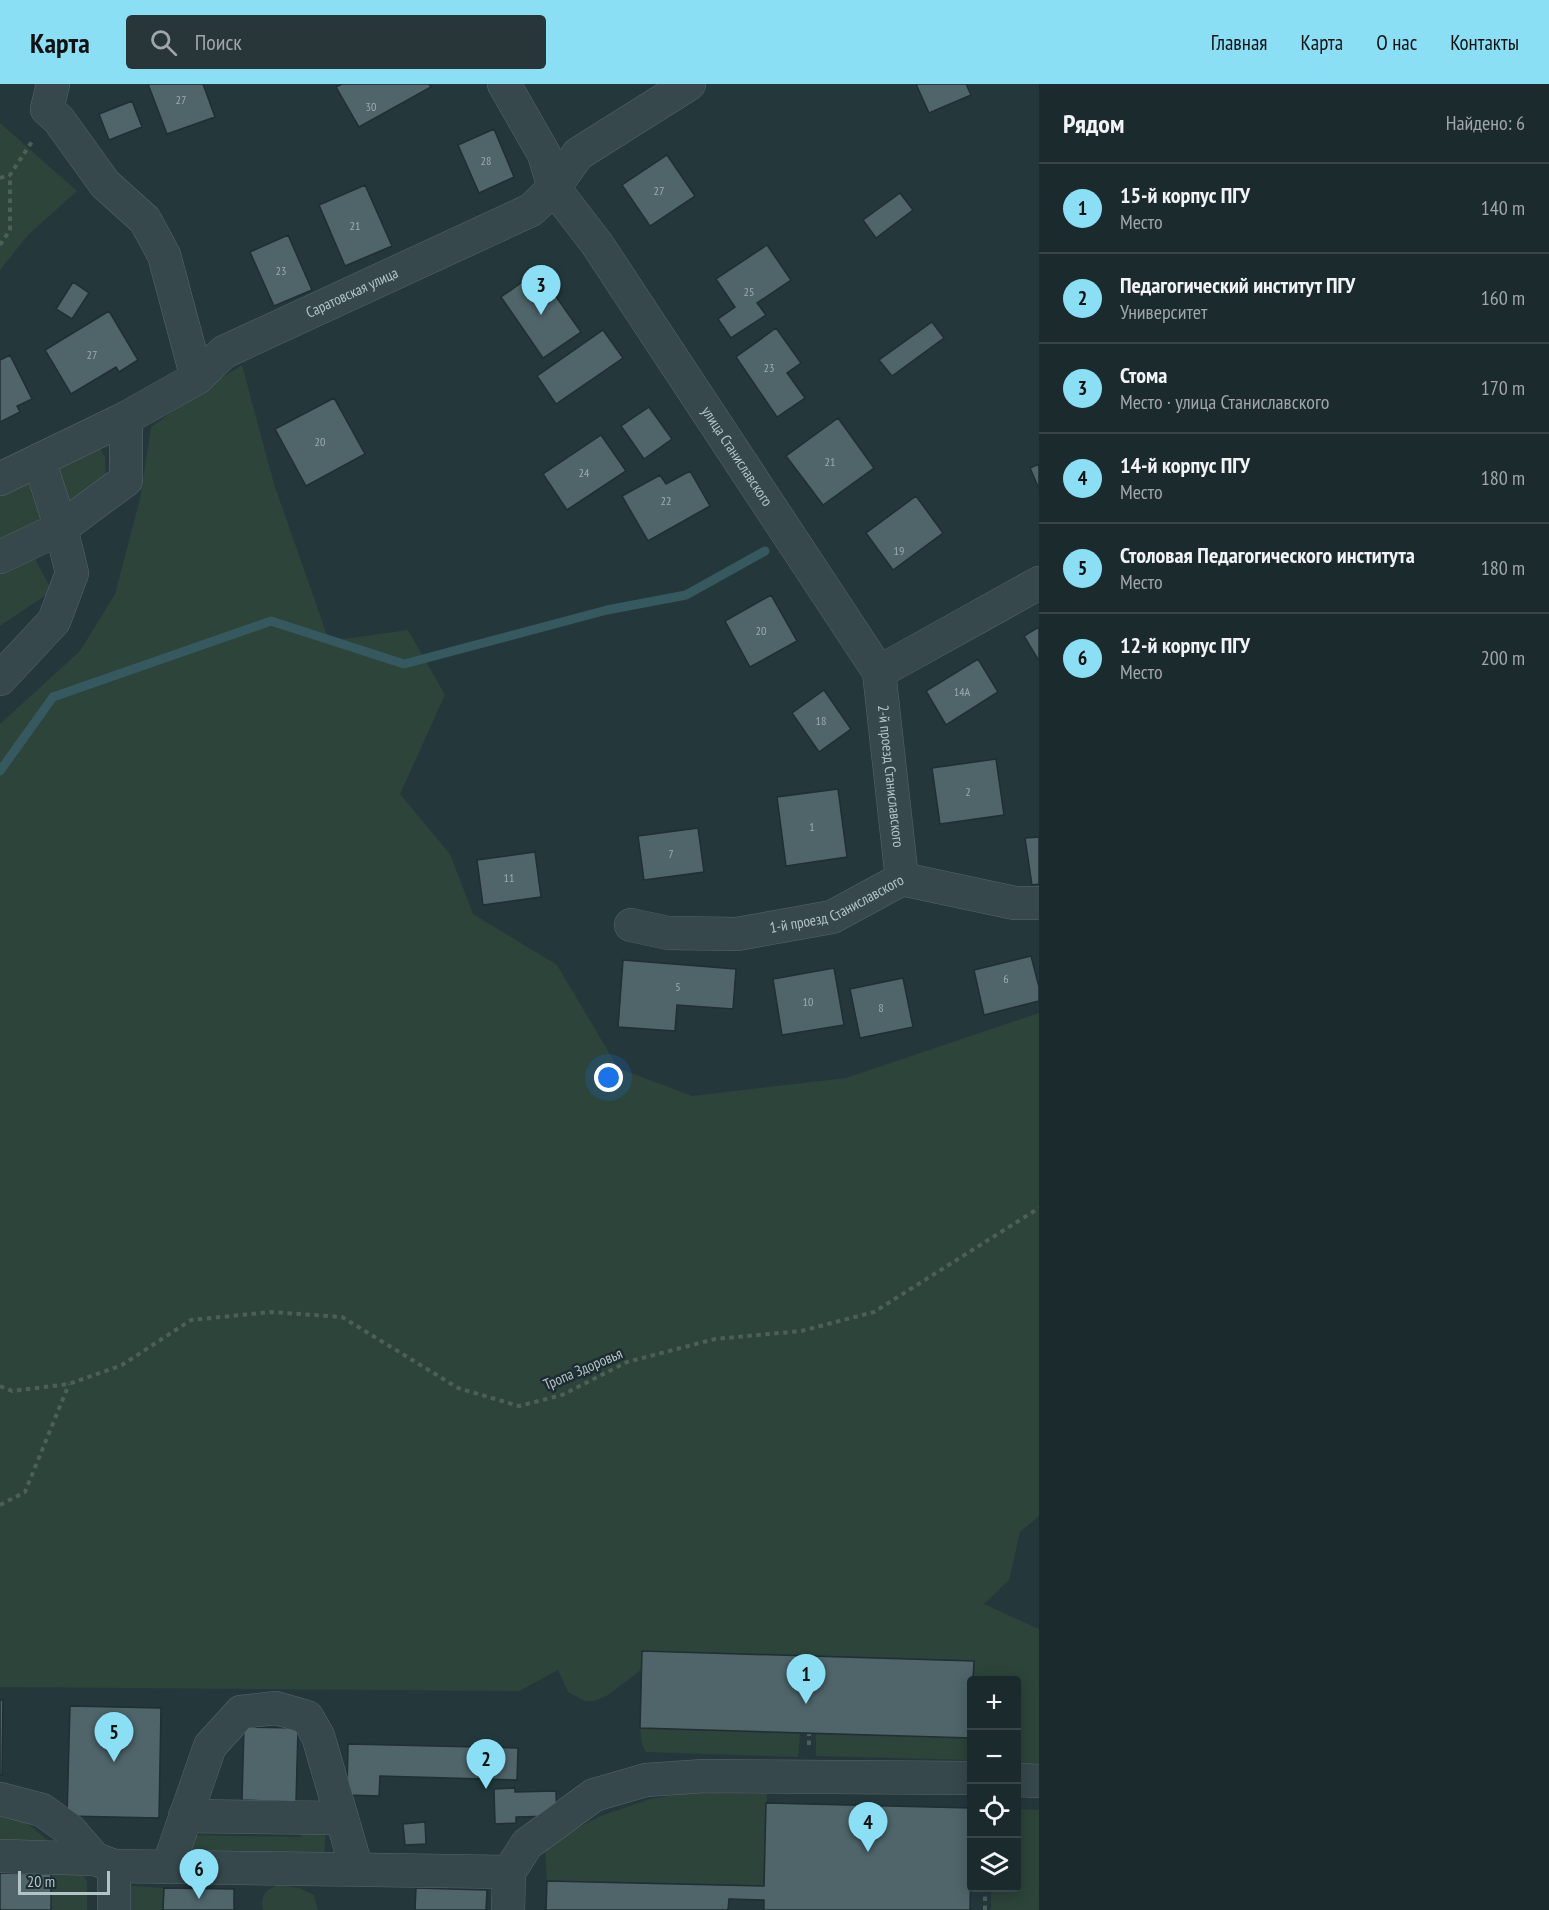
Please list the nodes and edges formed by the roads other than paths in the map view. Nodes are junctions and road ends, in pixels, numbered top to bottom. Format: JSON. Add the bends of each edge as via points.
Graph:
{"nodes":[{"id":1,"x":504,"y":84,"type":"edge"},
{"id":2,"x":689,"y":84,"type":"edge"},
{"id":3,"x":50,"y":97,"type":"edge"},
{"id":4,"x":554,"y":188,"type":"junction"},
{"id":5,"x":197,"y":378,"type":"junction"},
{"id":6,"x":126,"y":418,"type":"junction"},
{"id":7,"x":39,"y":460,"type":"junction"},
{"id":8,"x":0,"y":480,"type":"edge"},
{"id":9,"x":61,"y":528,"type":"junction"},
{"id":10,"x":0,"y":557,"type":"edge"},
{"id":11,"x":1039,"y":583,"type":"edge"},
{"id":12,"x":879,"y":672,"type":"junction"},
{"id":13,"x":0,"y":679,"type":"edge"},
{"id":14,"x":902,"y":879,"type":"junction"},
{"id":15,"x":1039,"y":903,"type":"edge"},
{"id":16,"x":631,"y":925,"type":"dead end"},
{"id":17,"x":967,"y":1778,"type":"edge"},
{"id":18,"x":1021,"y":1780,"type":"edge"},
{"id":19,"x":1039,"y":1781,"type":"edge"},
{"id":20,"x":0,"y":1799,"type":"edge"},
{"id":21,"x":185,"y":1816,"type":"junction"},
{"id":22,"x":342,"y":1818,"type":"junction"},
{"id":23,"x":0,"y":1856,"type":"edge"},
{"id":24,"x":105,"y":1862,"type":"junction"},
{"id":25,"x":168,"y":1867,"type":"junction"},
{"id":26,"x":357,"y":1870,"type":"junction"},
{"id":27,"x":509,"y":1872,"type":"junction"},
{"id":28,"x":114,"y":1910,"type":"edge"},
{"id":29,"x":508,"y":1910,"type":"edge"}],
"edges":[{"from":1,"to":4,"type":"street","name":"улица Станиславского","via":[[544,154]]},
{"from":2,"to":4,"type":"street","name":"Саратовская улица","via":[[578,154]]},
{"from":3,"to":5,"type":"street","via":[[59,120],[105,184],[145,220],[164,255]]},
{"from":4,"to":5,"type":"street","name":"Саратовская улица","via":[[531,210],[224,352]]},
{"from":4,"to":12,"type":"street","name":"улица Станиславского","via":[[597,244]]},
{"from":5,"to":6,"type":"street","name":"Саратовская улица"},
{"from":6,"to":7,"type":"street","name":"Саратовская улица"},
{"from":6,"to":9,"type":"street","via":[[126,480]]},
{"from":7,"to":8,"type":"street","name":"Саратовская улица"},
{"from":7,"to":9,"type":"street"},
{"from":9,"to":10,"type":"street"},
{"from":9,"to":13,"type":"street","via":[[72,573],[54,621]]},
{"from":11,"to":12,"type":"street"},
{"from":12,"to":14,"type":"street","name":"2-й проезд Станиславского"},
{"from":14,"to":15,"type":"street","name":"1-й проезд Станиславского","via":[[1015,903]]},
{"from":14,"to":16,"type":"street","name":"1-й проезд Станиславского","via":[[832,917],[737,934],[668,933]]},
{"from":17,"to":27,"type":"street","via":[[704,1776],[646,1780],[594,1795],[527,1844]]},
{"from":18,"to":19,"type":"street"},
{"from":20,"to":24,"type":"street","via":[[42,1810]]},
{"from":21,"to":22,"type":"street"},
{"from":21,"to":22,"type":"street","via":[[210,1746],[241,1712],[276,1708],[307,1717],[318,1736]]},
{"from":21,"to":25,"type":"street"},
{"from":22,"to":26,"type":"street"},
{"from":23,"to":24,"type":"street"},
{"from":24,"to":25,"type":"street"},
{"from":24,"to":28,"type":"street"},
{"from":25,"to":26,"type":"street"},
{"from":26,"to":27,"type":"street"},
{"from":27,"to":29,"type":"street"}]}
